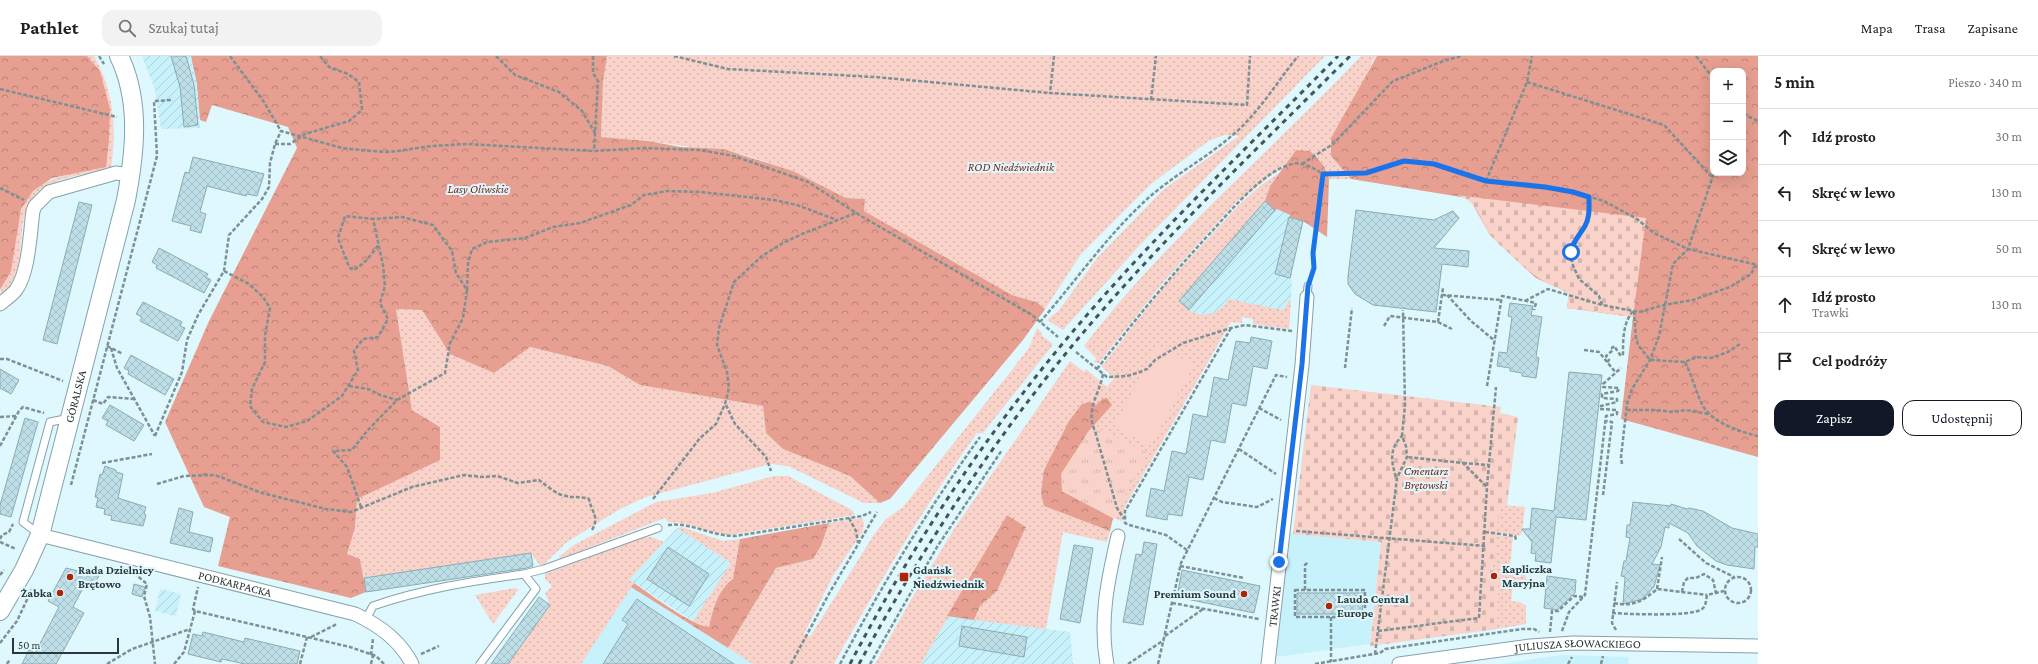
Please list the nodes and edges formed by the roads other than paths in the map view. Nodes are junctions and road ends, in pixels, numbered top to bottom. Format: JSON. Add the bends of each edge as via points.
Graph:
{"nodes":[{"id":1,"x":112,"y":61,"type":"edge"},
{"id":2,"x":131,"y":174,"type":"junction"},
{"id":3,"x":1308,"y":292,"type":"road end"},
{"id":4,"x":0,"y":304,"type":"edge"},
{"id":5,"x":30,"y":528,"type":"junction"},
{"id":6,"x":658,"y":528,"type":"road end"},
{"id":7,"x":1118,"y":536,"type":"dead end"},
{"id":8,"x":524,"y":574,"type":"junction"},
{"id":9,"x":0,"y":611,"type":"edge"},
{"id":10,"x":360,"y":617,"type":"junction"},
{"id":11,"x":1758,"y":646,"type":"edge"},
{"id":12,"x":412,"y":664,"type":"edge"},
{"id":13,"x":480,"y":664,"type":"edge"},
{"id":14,"x":1107,"y":664,"type":"edge"},
{"id":15,"x":1268,"y":664,"type":"edge"},
{"id":16,"x":1399,"y":664,"type":"edge"}],
"edges":[{"from":1,"to":2,"type":"street","name":"GÓRALSKA","via":[[127,78],[133,110],[135,147]]},
{"from":2,"to":4,"type":"street","via":[[116,173],[49,192],[35,206],[33,212],[25,270],[21,281],[16,290]]},
{"from":2,"to":5,"type":"street","name":"GÓRALSKA","via":[[70,418]]},
{"from":3,"to":15,"type":"street","name":"TRAWKI"},
{"from":5,"to":9,"type":"street","name":"GÓRALSKA","via":[[24,570]]},
{"from":5,"to":10,"type":"street","name":"PODKARPACKA"},
{"from":6,"to":8,"type":"lane"},
{"from":7,"to":14,"type":"street","via":[[1103,618]]},
{"from":8,"to":10,"type":"lane","via":[[453,584],[403,596],[373,606]]},
{"from":8,"to":13,"type":"lane","via":[[536,589]]},
{"from":10,"to":12,"type":"street","name":"PODKARPACKA","via":[[397,642]]},
{"from":11,"to":16,"type":"street","name":"JULIUSZA SŁOWACKIEGO","via":[[1573,643],[1530,646]]}]}
